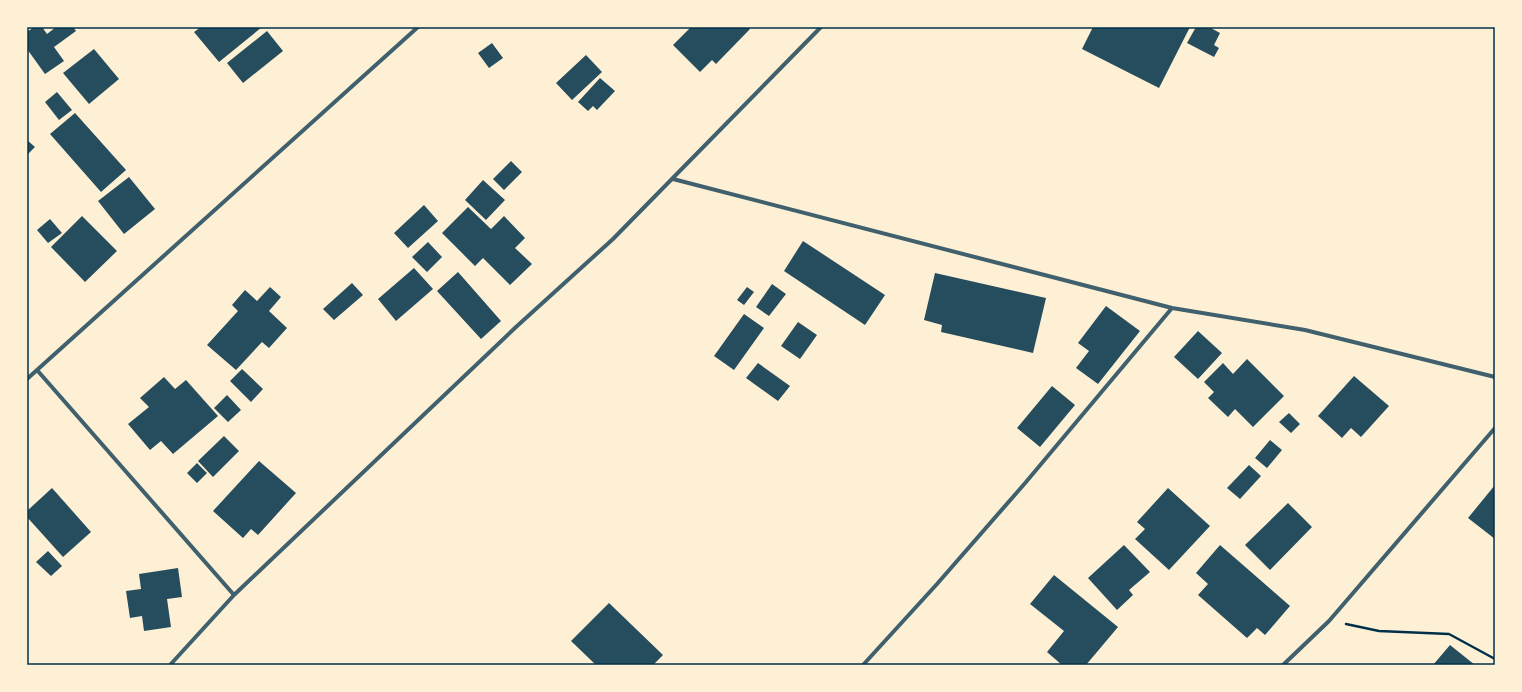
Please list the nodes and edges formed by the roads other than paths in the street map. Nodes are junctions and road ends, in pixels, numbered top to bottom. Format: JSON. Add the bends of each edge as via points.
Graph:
{"nodes":[{"id":1,"x":418,"y":27,"type":"edge"},
{"id":2,"x":821,"y":27,"type":"edge"},
{"id":3,"x":673,"y":179,"type":"junction"},
{"id":4,"x":1172,"y":308,"type":"junction"},
{"id":5,"x":37,"y":370,"type":"junction"},
{"id":6,"x":1495,"y":377,"type":"edge"},
{"id":7,"x":27,"y":379,"type":"edge"},
{"id":8,"x":1495,"y":428,"type":"edge"},
{"id":9,"x":234,"y":595,"type":"junction"},
{"id":10,"x":170,"y":665,"type":"edge"},
{"id":11,"x":863,"y":665,"type":"edge"},
{"id":12,"x":1283,"y":665,"type":"edge"}],
"edges":[{"from":1,"to":5,"type":"street"},
{"from":2,"to":3,"type":"street"},
{"from":3,"to":4,"type":"street"},
{"from":3,"to":9,"type":"street","via":[[613,239],[516,327]]},
{"from":4,"to":6,"type":"street","via":[[1305,330]]},
{"from":4,"to":11,"type":"street","via":[[1026,482]]},
{"from":5,"to":7,"type":"street"},
{"from":5,"to":9,"type":"street"},
{"from":8,"to":12,"type":"street","via":[[1329,621]]},
{"from":9,"to":10,"type":"street"}]}
